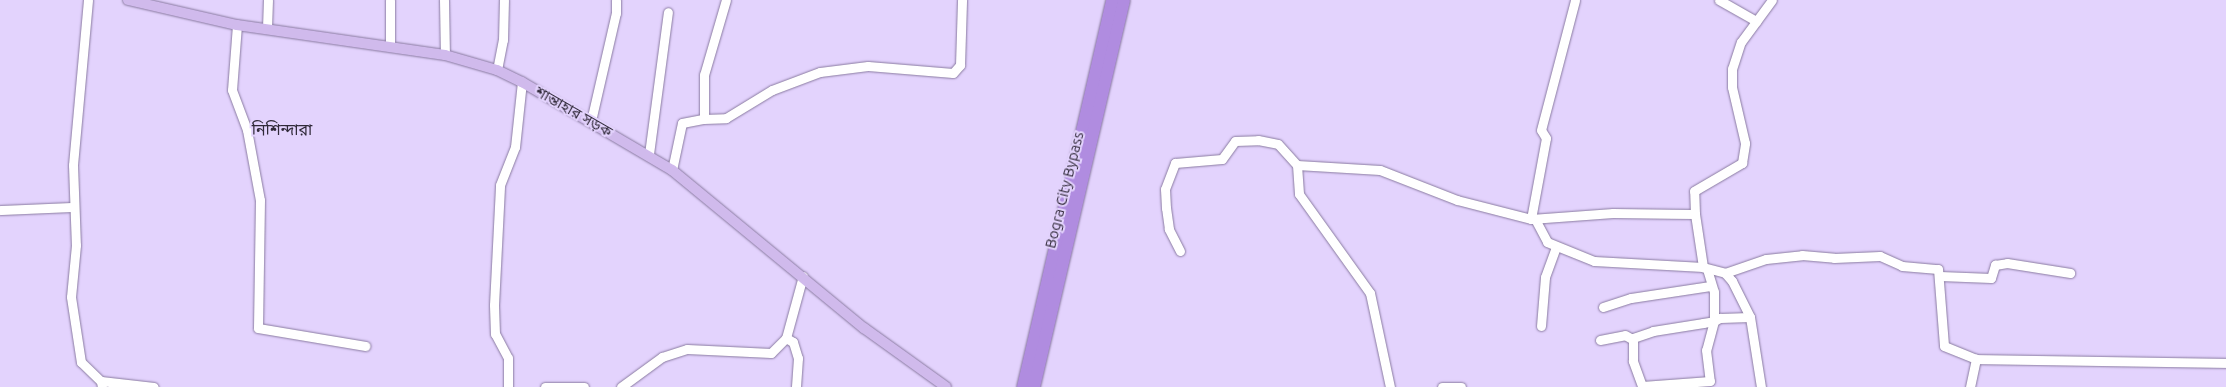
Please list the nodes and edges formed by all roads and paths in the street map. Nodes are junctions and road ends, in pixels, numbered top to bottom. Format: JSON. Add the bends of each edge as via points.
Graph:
{"nodes":[{"id":1,"x":88,"y":0,"type":"edge"},
{"id":2,"x":128,"y":0,"type":"edge"},
{"id":3,"x":268,"y":0,"type":"edge"},
{"id":4,"x":390,"y":0,"type":"edge"},
{"id":5,"x":444,"y":0,"type":"edge"},
{"id":6,"x":504,"y":0,"type":"edge"},
{"id":7,"x":616,"y":0,"type":"edge"},
{"id":8,"x":726,"y":0,"type":"edge"},
{"id":9,"x":962,"y":0,"type":"edge"},
{"id":10,"x":1112,"y":0,"type":"edge"},
{"id":11,"x":1124,"y":0,"type":"edge"},
{"id":12,"x":1575,"y":0,"type":"edge"},
{"id":13,"x":1719,"y":0,"type":"edge"},
{"id":14,"x":1772,"y":0,"type":"edge"},
{"id":15,"x":668,"y":12,"type":"dead end"},
{"id":16,"x":1756,"y":21,"type":"junction"},
{"id":17,"x":237,"y":25,"type":"junction"},
{"id":18,"x":267,"y":28,"type":"junction"},
{"id":19,"x":1110,"y":41,"type":"junction"},
{"id":20,"x":390,"y":46,"type":"junction"},
{"id":21,"x":445,"y":55,"type":"junction"},
{"id":22,"x":497,"y":70,"type":"junction"},
{"id":23,"x":522,"y":82,"type":"junction"},
{"id":24,"x":702,"y":119,"type":"junction"},
{"id":25,"x":591,"y":121,"type":"junction"},
{"id":26,"x":648,"y":154,"type":"junction"},
{"id":27,"x":1298,"y":165,"type":"junction"},
{"id":28,"x":672,"y":170,"type":"junction"},
{"id":29,"x":73,"y":207,"type":"junction"},
{"id":30,"x":0,"y":210,"type":"edge"},
{"id":31,"x":1695,"y":214,"type":"junction"},
{"id":32,"x":1533,"y":219,"type":"junction"},
{"id":33,"x":1556,"y":247,"type":"junction"},
{"id":34,"x":1180,"y":251,"type":"dead end"},
{"id":35,"x":1705,"y":268,"type":"junction"},
{"id":36,"x":2070,"y":273,"type":"dead end"},
{"id":37,"x":1725,"y":274,"type":"junction"},
{"id":38,"x":803,"y":276,"type":"junction"},
{"id":39,"x":1940,"y":276,"type":"junction"},
{"id":40,"x":1710,"y":286,"type":"junction"},
{"id":41,"x":1603,"y":308,"type":"dead end"},
{"id":42,"x":1750,"y":317,"type":"junction"},
{"id":43,"x":1714,"y":321,"type":"junction"},
{"id":44,"x":1541,"y":326,"type":"dead end"},
{"id":45,"x":786,"y":338,"type":"junction"},
{"id":46,"x":1632,"y":339,"type":"junction"},
{"id":47,"x":1600,"y":340,"type":"dead end"},
{"id":48,"x":365,"y":346,"type":"dead end"},
{"id":49,"x":1976,"y":359,"type":"junction"},
{"id":50,"x":2226,"y":362,"type":"edge"},
{"id":51,"x":102,"y":384,"type":"edge"},
{"id":52,"x":1642,"y":386,"type":"edge"},
{"id":53,"x":154,"y":387,"type":"edge"},
{"id":54,"x":508,"y":387,"type":"edge"},
{"id":55,"x":545,"y":387,"type":"edge"},
{"id":56,"x":584,"y":387,"type":"edge"},
{"id":57,"x":621,"y":387,"type":"edge"},
{"id":58,"x":796,"y":387,"type":"edge"},
{"id":59,"x":946,"y":387,"type":"edge"},
{"id":60,"x":1023,"y":387,"type":"edge"},
{"id":61,"x":1034,"y":387,"type":"edge"},
{"id":62,"x":1390,"y":387,"type":"edge"},
{"id":63,"x":1442,"y":387,"type":"edge"},
{"id":64,"x":1461,"y":387,"type":"edge"},
{"id":65,"x":1761,"y":387,"type":"edge"},
{"id":66,"x":1970,"y":387,"type":"edge"}],
"edges":[{"from":1,"to":29,"type":"street","via":[[79,82]]},
{"from":2,"to":17,"type":"main road","name":"শান্তাহার সড়ক"},
{"from":3,"to":18,"type":"street"},
{"from":4,"to":20,"type":"street"},
{"from":5,"to":21,"type":"street"},
{"from":6,"to":22,"type":"street","via":[[503,40]]},
{"from":7,"to":25,"type":"street","via":[[616,13]]},
{"from":8,"to":24,"type":"street","via":[[704,75]]},
{"from":9,"to":24,"type":"street","via":[[960,65],[953,73],[868,66],[820,72],[772,90],[726,118]]},
{"from":10,"to":19,"type":"highway","name":"Bogra City Bypass"},
{"from":11,"to":19,"type":"highway","name":"Bogra City Bypass"},
{"from":12,"to":32,"type":"street","via":[[1541,130],[1546,138]]},
{"from":13,"to":16,"type":"street"},
{"from":14,"to":16,"type":"street"},
{"from":15,"to":26,"type":"street"},
{"from":16,"to":31,"type":"street","via":[[1741,42],[1732,69],[1732,87],[1745,144],[1742,164],[1694,191]]},
{"from":17,"to":18,"type":"main road","name":"শান্তাহার সড়ক"},
{"from":17,"to":48,"type":"street","via":[[232,90],[247,130],[260,200],[258,328]]},
{"from":18,"to":20,"type":"main road","name":"শান্তাহার সড়ক"},
{"from":19,"to":60,"type":"highway","name":"Bogra City Bypass"},
{"from":19,"to":61,"type":"highway","name":"Bogra City Bypass"},
{"from":20,"to":21,"type":"main road","name":"শান্তাহার সড়ক"},
{"from":21,"to":22,"type":"main road","name":"শান্তাহার সড়ক"},
{"from":22,"to":23,"type":"main road","name":"শান্তাহার সড়ক"},
{"from":23,"to":25,"type":"main road","name":"শান্তাহার সড়ক"},
{"from":23,"to":54,"type":"street","via":[[515,147],[500,185],[494,305],[495,334],[508,358]]},
{"from":24,"to":28,"type":"street","via":[[682,123]]},
{"from":25,"to":26,"type":"main road","name":"শান্তাহার সড়ক"},
{"from":26,"to":28,"type":"main road","name":"শান্তাহার সড়ক"},
{"from":27,"to":32,"type":"street","via":[[1380,170],[1457,200]]},
{"from":27,"to":34,"type":"street","via":[[1278,144],[1258,140],[1235,142],[1222,159],[1175,163],[1166,189],[1166,208],[1169,229]]},
{"from":27,"to":62,"type":"street","via":[[1299,194],[1311,207],[1334,248],[1359,275],[1370,293]]},
{"from":28,"to":38,"type":"main road","name":"শান্তাহার সড়ক"},
{"from":29,"to":30,"type":"street"},
{"from":29,"to":51,"type":"street","via":[[76,245],[70,297],[81,362]]},
{"from":31,"to":32,"type":"street","via":[[1613,213]]},
{"from":31,"to":35,"type":"street"},
{"from":32,"to":33,"type":"street","via":[[1547,242]]},
{"from":33,"to":35,"type":"street","via":[[1594,261]]},
{"from":33,"to":44,"type":"street","via":[[1545,277]]},
{"from":35,"to":37,"type":"street"},
{"from":35,"to":40,"type":"street"},
{"from":36,"to":39,"type":"street","via":[[2007,263],[1995,265],[1991,278]]},
{"from":37,"to":39,"type":"street","via":[[1766,259],[1802,255],[1834,258],[1880,256],[1902,266],[1938,269]]},
{"from":37,"to":42,"type":"street","via":[[1741,295]]},
{"from":38,"to":45,"type":"street"},
{"from":38,"to":59,"type":"main road","name":"শান্তাহার সড়ক","via":[[864,328]]},
{"from":39,"to":49,"type":"street","via":[[1944,346]]},
{"from":40,"to":41,"type":"street","via":[[1631,298]]},
{"from":40,"to":43,"type":"street","via":[[1714,292]]},
{"from":42,"to":43,"type":"street"},
{"from":42,"to":65,"type":"street"},
{"from":43,"to":46,"type":"street","via":[[1653,331]]},
{"from":43,"to":52,"type":"street","via":[[1706,350],[1710,380]]},
{"from":45,"to":57,"type":"street","via":[[772,353],[687,349],[674,353]]},
{"from":45,"to":58,"type":"street","via":[[793,342],[798,358]]},
{"from":46,"to":47,"type":"street","via":[[1625,335]]},
{"from":46,"to":52,"type":"street","via":[[1633,361]]},
{"from":49,"to":50,"type":"street"},
{"from":49,"to":66,"type":"street"},
{"from":51,"to":53,"type":"street"},
{"from":55,"to":56,"type":"street"},
{"from":63,"to":64,"type":"street"}]}
